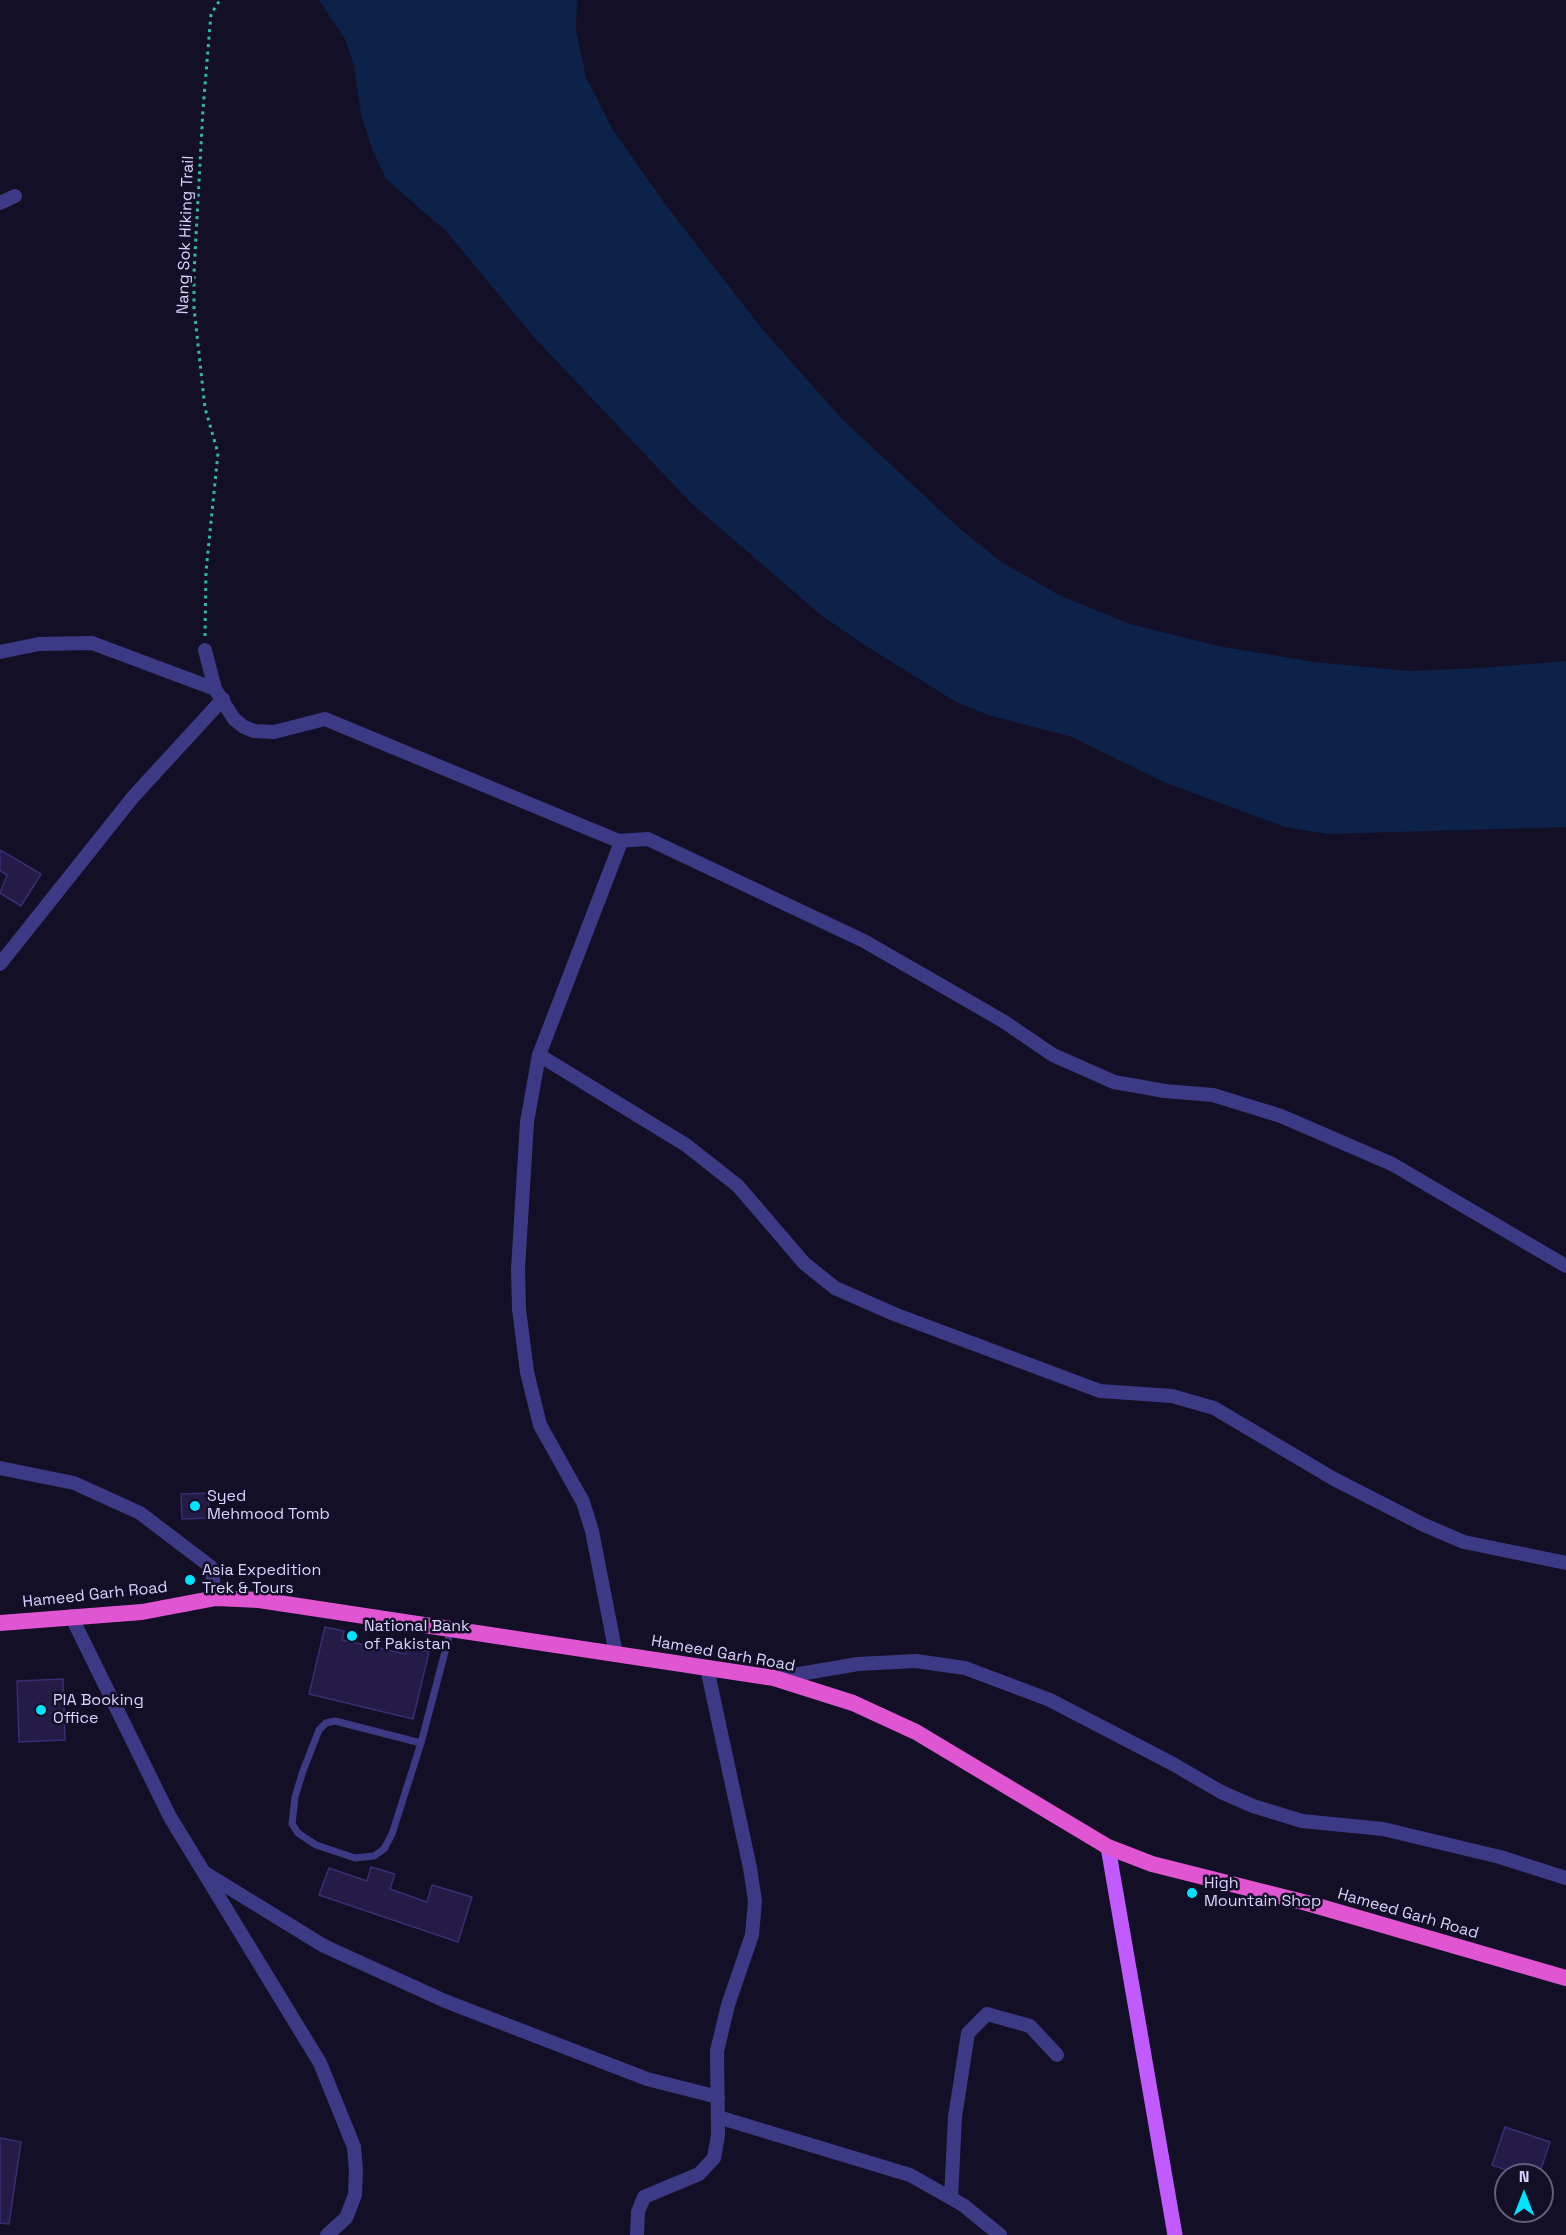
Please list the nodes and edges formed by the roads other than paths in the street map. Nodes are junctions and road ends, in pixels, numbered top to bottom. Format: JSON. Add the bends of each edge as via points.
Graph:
{"nodes":[{"id":1,"x":15,"y":196,"type":"dead end"},
{"id":2,"x":0,"y":203,"type":"edge"},
{"id":3,"x":205,"y":650,"type":"road end"},
{"id":4,"x":0,"y":652,"type":"edge"},
{"id":5,"x":219,"y":694,"type":"junction"},
{"id":6,"x":617,"y":841,"type":"junction"},
{"id":7,"x":0,"y":964,"type":"edge"},
{"id":8,"x":539,"y":1055,"type":"junction"},
{"id":9,"x":1566,"y":1266,"type":"edge"},
{"id":10,"x":0,"y":1468,"type":"edge"},
{"id":11,"x":1566,"y":1563,"type":"edge"},
{"id":12,"x":216,"y":1598,"type":"junction"},
{"id":13,"x":71,"y":1616,"type":"junction"},
{"id":14,"x":0,"y":1623,"type":"edge"},
{"id":15,"x":451,"y":1628,"type":"junction"},
{"id":16,"x":616,"y":1654,"type":"junction"},
{"id":17,"x":707,"y":1668,"type":"junction"},
{"id":18,"x":774,"y":1678,"type":"junction"},
{"id":19,"x":421,"y":1743,"type":"junction"},
{"id":20,"x":1108,"y":1847,"type":"junction"},
{"id":21,"x":203,"y":1872,"type":"junction"},
{"id":22,"x":1566,"y":1878,"type":"edge"},
{"id":23,"x":1566,"y":1978,"type":"edge"},
{"id":24,"x":1057,"y":2055,"type":"dead end"},
{"id":25,"x":718,"y":2097,"type":"junction"},
{"id":26,"x":718,"y":2117,"type":"junction"},
{"id":27,"x":951,"y":2198,"type":"junction"},
{"id":28,"x":327,"y":2235,"type":"edge"},
{"id":29,"x":637,"y":2235,"type":"edge"},
{"id":30,"x":1000,"y":2235,"type":"edge"},
{"id":31,"x":1175,"y":2235,"type":"edge"}],
"edges":[{"from":1,"to":2,"type":"street"},
{"from":3,"to":5,"type":"street"},
{"from":4,"to":5,"type":"street","via":[[39,644],[92,643]]},
{"from":5,"to":6,"type":"street","via":[[234,719],[254,731],[274,732],[325,719]]},
{"from":5,"to":7,"type":"street"},
{"from":6,"to":8,"type":"street","via":[[621,842]]},
{"from":6,"to":9,"type":"street","via":[[648,839],[864,941],[1003,1021],[1053,1055],[1114,1082],[1213,1095],[1281,1116],[1392,1164]]},
{"from":8,"to":11,"type":"street","via":[[686,1146],[738,1186],[804,1263],[835,1288],[1100,1391],[1172,1396],[1214,1408],[1334,1479],[1424,1525],[1464,1542]]},
{"from":8,"to":16,"type":"street","via":[[527,1122],[518,1269],[527,1372],[540,1425],[584,1502]]},
{"from":10,"to":12,"type":"street","via":[[74,1483],[140,1513],[211,1567]]},
{"from":12,"to":13,"type":"highway","name":"Hameed Garh Road","via":[[142,1612]]},
{"from":12,"to":15,"type":"highway","name":"Hameed Garh Road","via":[[260,1600]]},
{"from":13,"to":14,"type":"highway","name":"Hameed Garh Road"},
{"from":13,"to":21,"type":"street","via":[[170,1816]]},
{"from":15,"to":16,"type":"highway","name":"Hameed Garh Road"},
{"from":15,"to":19,"type":"lane"},
{"from":16,"to":17,"type":"highway","name":"Hameed Garh Road"},
{"from":17,"to":18,"type":"highway","name":"Hameed Garh Road"},
{"from":17,"to":25,"type":"street","via":[[755,1901],[752,1935],[717,2051]]},
{"from":18,"to":20,"type":"highway","name":"Hameed Garh Road","via":[[853,1702],[916,1732]]},
{"from":18,"to":22,"type":"street","via":[[858,1664],[916,1661],[965,1668],[1050,1700],[1253,1806],[1302,1821],[1413,1835]]},
{"from":19,"to":19,"type":"lane","via":[[384,1849],[374,1856],[356,1858],[316,1845],[298,1833],[292,1824],[293,1806],[319,1730],[326,1723],[335,1721]]},
{"from":20,"to":23,"type":"highway","name":"Hameed Garh Road","via":[[1152,1864],[1307,1903]]},
{"from":20,"to":31,"type":"main road"},
{"from":21,"to":25,"type":"street","via":[[324,1946],[445,2001],[647,2079]]},
{"from":21,"to":28,"type":"street","via":[[320,2063],[354,2147],[356,2195],[346,2218]]},
{"from":24,"to":27,"type":"street","via":[[1030,2026],[987,2014],[968,2033],[955,2116]]},
{"from":25,"to":26,"type":"street"},
{"from":26,"to":27,"type":"street","via":[[910,2175]]},
{"from":26,"to":29,"type":"street","via":[[714,2158],[699,2174],[645,2198],[638,2212]]},
{"from":27,"to":30,"type":"street"}]}
